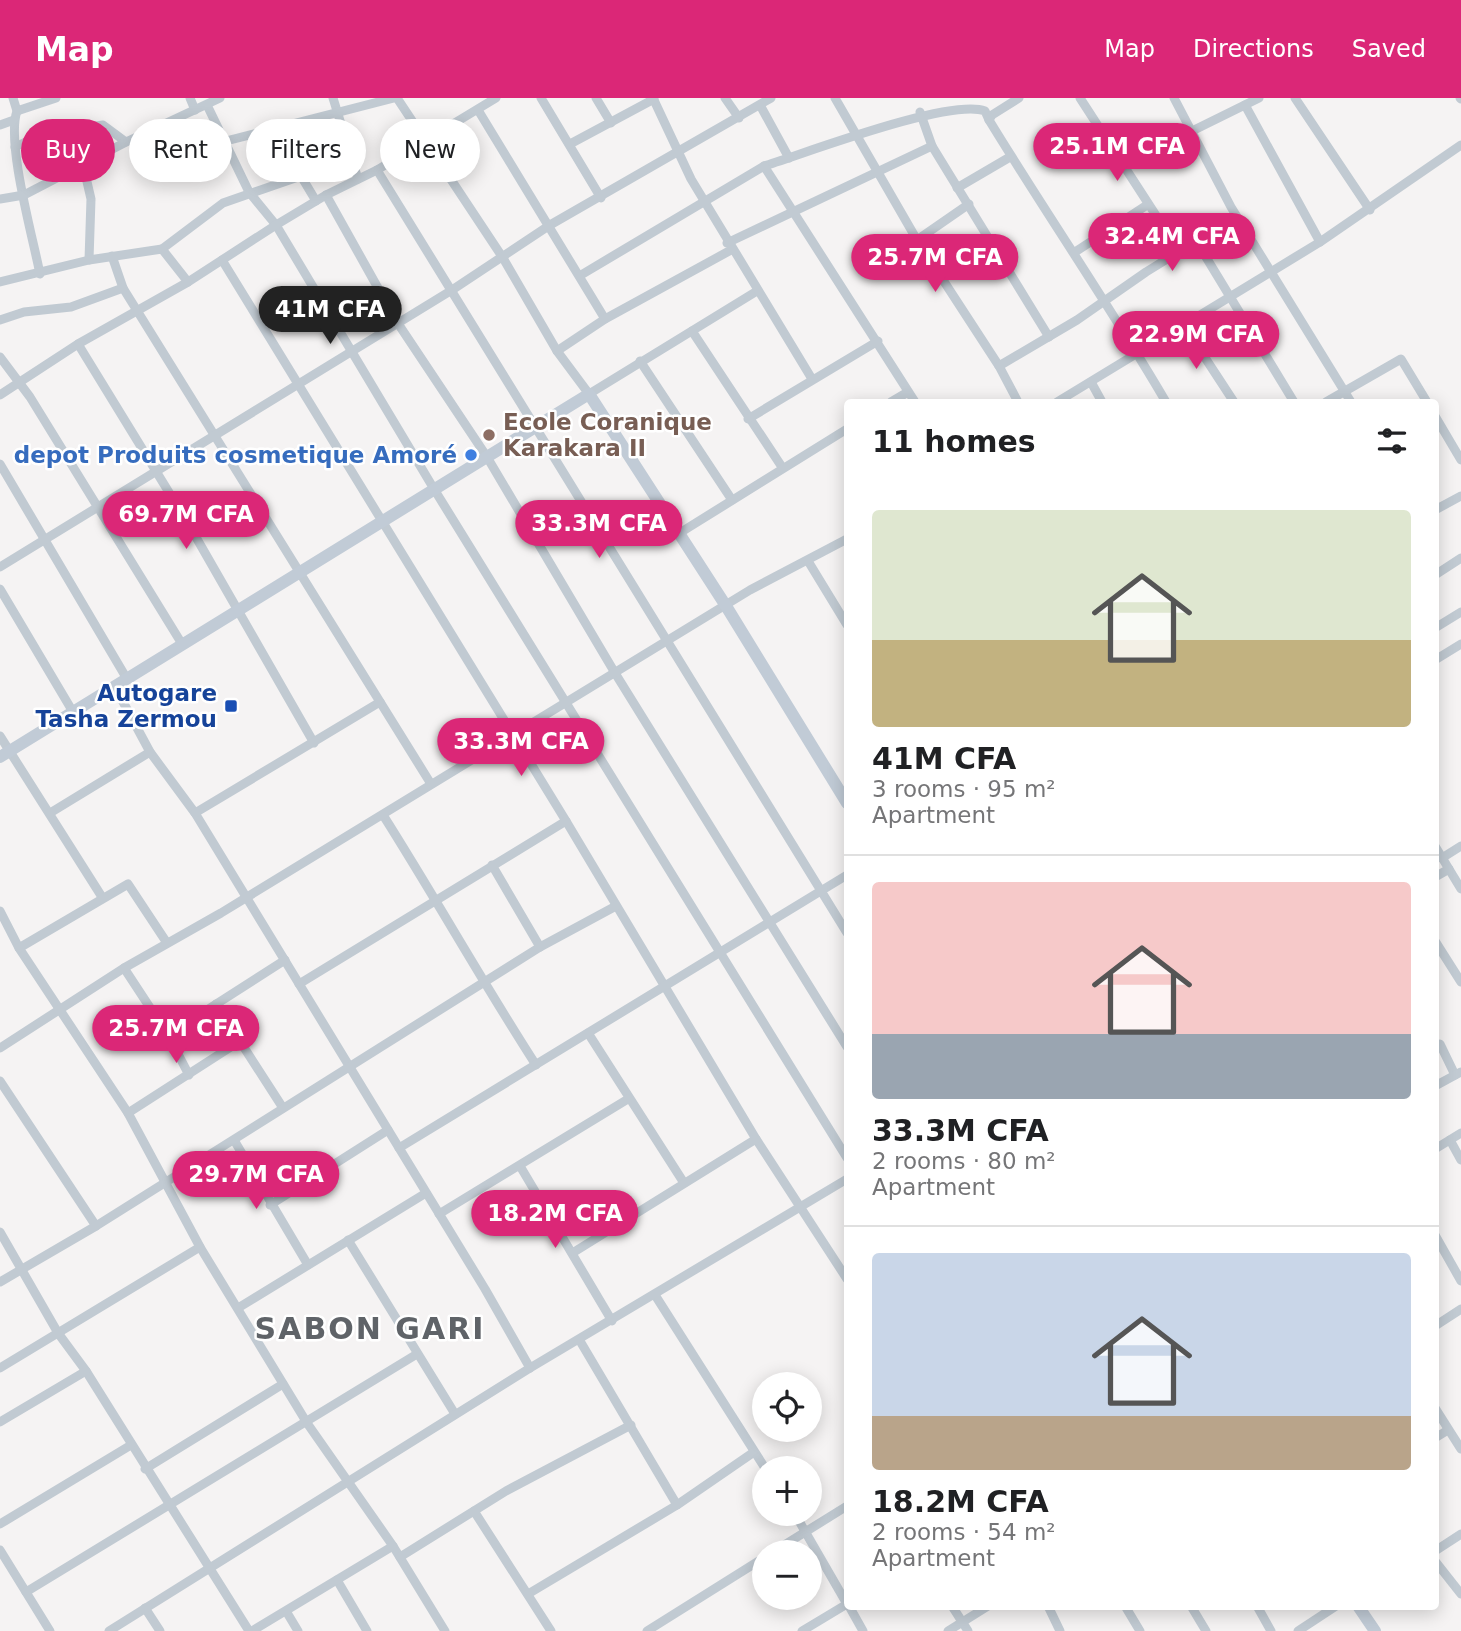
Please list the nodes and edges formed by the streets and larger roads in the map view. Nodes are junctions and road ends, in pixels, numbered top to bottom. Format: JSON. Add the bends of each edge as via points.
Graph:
{"nodes":[{"id":1,"x":13,"y":98,"type":"edge"},
{"id":2,"x":56,"y":98,"type":"edge"},
{"id":3,"x":190,"y":98,"type":"edge"},
{"id":4,"x":220,"y":98,"type":"edge"},
{"id":5,"x":333,"y":98,"type":"edge"},
{"id":6,"x":396,"y":98,"type":"edge"},
{"id":7,"x":541,"y":98,"type":"edge"},
{"id":8,"x":596,"y":98,"type":"edge"},
{"id":9,"x":725,"y":98,"type":"edge"},
{"id":10,"x":771,"y":98,"type":"edge"},
{"id":11,"x":835,"y":98,"type":"edge"},
{"id":12,"x":1019,"y":98,"type":"edge"},
{"id":13,"x":1080,"y":98,"type":"edge"},
{"id":14,"x":1174,"y":98,"type":"edge"},
{"id":15,"x":1259,"y":98,"type":"edge"},
{"id":16,"x":1295,"y":98,"type":"edge"},
{"id":17,"x":494,"y":99,"type":"edge"},
{"id":18,"x":654,"y":99,"type":"edge"},
{"id":19,"x":371,"y":102,"type":"edge"},
{"id":20,"x":207,"y":105,"type":"junction"},
{"id":21,"x":760,"y":105,"type":"junction"},
{"id":22,"x":1245,"y":105,"type":"junction"},
{"id":23,"x":195,"y":110,"type":"junction"},
{"id":24,"x":478,"y":110,"type":"junction"},
{"id":25,"x":920,"y":112,"type":"junction"},
{"id":26,"x":16,"y":115,"type":"junction"},
{"id":27,"x":338,"y":115,"type":"junction"},
{"id":28,"x":739,"y":118,"type":"junction"},
{"id":29,"x":214,"y":119,"type":"edge"},
{"id":30,"x":321,"y":119,"type":"edge"},
{"id":31,"x":339,"y":119,"type":"edge"},
{"id":32,"x":409,"y":119,"type":"edge"},
{"id":33,"x":463,"y":119,"type":"edge"},
{"id":34,"x":989,"y":120,"type":"junction"},
{"id":35,"x":611,"y":123,"type":"junction"},
{"id":36,"x":0,"y":125,"type":"edge"},
{"id":37,"x":1190,"y":132,"type":"junction"},
{"id":38,"x":115,"y":133,"type":"edge"},
{"id":39,"x":854,"y":133,"type":"junction"},
{"id":40,"x":126,"y":142,"type":"junction"},
{"id":41,"x":21,"y":144,"type":"edge"},
{"id":42,"x":570,"y":144,"type":"junction"},
{"id":43,"x":1461,"y":145,"type":"edge"},
{"id":44,"x":932,"y":146,"type":"junction"},
{"id":45,"x":15,"y":147,"type":"junction"},
{"id":46,"x":115,"y":147,"type":"edge"},
{"id":47,"x":676,"y":151,"type":"junction"},
{"id":48,"x":232,"y":154,"type":"edge"},
{"id":49,"x":1010,"y":157,"type":"junction"},
{"id":50,"x":789,"y":158,"type":"junction"},
{"id":51,"x":764,"y":166,"type":"junction"},
{"id":52,"x":380,"y":168,"type":"edge"},
{"id":53,"x":377,"y":170,"type":"junction"},
{"id":54,"x":877,"y":170,"type":"junction"},
{"id":55,"x":366,"y":175,"type":"edge"},
{"id":56,"x":48,"y":182,"type":"edge"},
{"id":57,"x":86,"y":182,"type":"edge"},
{"id":58,"x":282,"y":182,"type":"edge"},
{"id":59,"x":305,"y":182,"type":"edge"},
{"id":60,"x":350,"y":182,"type":"edge"},
{"id":61,"x":451,"y":182,"type":"edge"},
{"id":62,"x":957,"y":188,"type":"junction"},
{"id":63,"x":249,"y":192,"type":"junction"},
{"id":64,"x":24,"y":195,"type":"junction"},
{"id":65,"x":326,"y":195,"type":"junction"},
{"id":66,"x":601,"y":198,"type":"junction"},
{"id":67,"x":0,"y":199,"type":"edge"},
{"id":68,"x":316,"y":201,"type":"junction"},
{"id":69,"x":703,"y":201,"type":"junction"},
{"id":70,"x":969,"y":204,"type":"junction"},
{"id":71,"x":1147,"y":205,"type":"junction"},
{"id":72,"x":792,"y":210,"type":"junction"},
{"id":73,"x":1370,"y":210,"type":"junction"},
{"id":74,"x":276,"y":225,"type":"junction"},
{"id":75,"x":550,"y":225,"type":"junction"},
{"id":76,"x":917,"y":240,"type":"junction"},
{"id":77,"x":1320,"y":242,"type":"junction"},
{"id":78,"x":729,"y":246,"type":"junction"},
{"id":79,"x":162,"y":248,"type":"junction"},
{"id":80,"x":1178,"y":251,"type":"junction"},
{"id":81,"x":1075,"y":252,"type":"junction"},
{"id":82,"x":112,"y":256,"type":"junction"},
{"id":83,"x":503,"y":258,"type":"junction"},
{"id":84,"x":89,"y":260,"type":"junction"},
{"id":85,"x":222,"y":260,"type":"junction"},
{"id":86,"x":1271,"y":272,"type":"junction"},
{"id":87,"x":40,"y":274,"type":"junction"},
{"id":88,"x":581,"y":275,"type":"junction"},
{"id":89,"x":0,"y":282,"type":"edge"},
{"id":90,"x":188,"y":282,"type":"junction"},
{"id":91,"x":122,"y":288,"type":"junction"},
{"id":92,"x":452,"y":290,"type":"junction"},
{"id":93,"x":757,"y":291,"type":"junction"},
{"id":94,"x":1228,"y":296,"type":"junction"},
{"id":95,"x":1102,"y":301,"type":"junction"},
{"id":96,"x":136,"y":310,"type":"junction"},
{"id":97,"x":605,"y":319,"type":"junction"},
{"id":98,"x":0,"y":320,"type":"edge"},
{"id":99,"x":397,"y":322,"type":"junction"},
{"id":100,"x":1183,"y":324,"type":"junction"},
{"id":101,"x":692,"y":331,"type":"junction"},
{"id":102,"x":1049,"y":337,"type":"junction"},
{"id":103,"x":878,"y":341,"type":"junction"},
{"id":104,"x":78,"y":344,"type":"junction"},
{"id":105,"x":351,"y":350,"type":"junction"},
{"id":106,"x":557,"y":351,"type":"junction"},
{"id":107,"x":1137,"y":354,"type":"junction"},
{"id":108,"x":0,"y":357,"type":"edge"},
{"id":109,"x":640,"y":361,"type":"junction"},
{"id":110,"x":999,"y":366,"type":"junction"},
{"id":111,"x":812,"y":379,"type":"junction"},
{"id":112,"x":1091,"y":382,"type":"junction"},
{"id":113,"x":20,"y":383,"type":"junction"},
{"id":114,"x":299,"y":383,"type":"junction"},
{"id":115,"x":1344,"y":392,"type":"junction"},
{"id":116,"x":908,"y":393,"type":"junction"},
{"id":117,"x":589,"y":394,"type":"junction"},
{"id":118,"x":0,"y":395,"type":"edge"},
{"id":119,"x":897,"y":399,"type":"edge"},
{"id":120,"x":913,"y":399,"type":"edge"},
{"id":121,"x":1016,"y":399,"type":"edge"},
{"id":122,"x":1062,"y":399,"type":"edge"},
{"id":123,"x":1100,"y":399,"type":"edge"},
{"id":124,"x":1164,"y":399,"type":"edge"},
{"id":125,"x":1232,"y":399,"type":"edge"},
{"id":126,"x":1292,"y":399,"type":"edge"},
{"id":127,"x":1331,"y":399,"type":"edge"},
{"id":128,"x":1348,"y":399,"type":"edge"},
{"id":129,"x":1425,"y":399,"type":"edge"},
{"id":130,"x":748,"y":419,"type":"junction"},
{"id":131,"x":1439,"y":423,"type":"edge"},
{"id":132,"x":534,"y":429,"type":"junction"},
{"id":133,"x":844,"y":431,"type":"edge"},
{"id":134,"x":213,"y":436,"type":"junction"},
{"id":135,"x":487,"y":457,"type":"junction"},
{"id":136,"x":1461,"y":460,"type":"edge"},
{"id":137,"x":0,"y":464,"type":"edge"},
{"id":138,"x":782,"y":467,"type":"junction"},
{"id":139,"x":156,"y":473,"type":"junction"},
{"id":140,"x":434,"y":489,"type":"junction"},
{"id":141,"x":1461,"y":496,"type":"edge"},
{"id":142,"x":733,"y":500,"type":"junction"},
{"id":143,"x":99,"y":507,"type":"junction"},
{"id":144,"x":1439,"y":508,"type":"edge"},
{"id":145,"x":382,"y":520,"type":"junction"},
{"id":146,"x":678,"y":534,"type":"junction"},
{"id":147,"x":46,"y":540,"type":"junction"},
{"id":148,"x":844,"y":541,"type":"edge"},
{"id":149,"x":1461,"y":558,"type":"edge"},
{"id":150,"x":808,"y":561,"type":"junction"},
{"id":151,"x":0,"y":567,"type":"edge"},
{"id":152,"x":299,"y":571,"type":"junction"},
{"id":153,"x":1439,"y":572,"type":"edge"},
{"id":154,"x":0,"y":589,"type":"edge"},
{"id":155,"x":726,"y":606,"type":"junction"},
{"id":156,"x":238,"y":611,"type":"junction"},
{"id":157,"x":1461,"y":612,"type":"edge"},
{"id":158,"x":844,"y":620,"type":"edge"},
{"id":159,"x":1439,"y":626,"type":"edge"},
{"id":160,"x":667,"y":641,"type":"junction"},
{"id":161,"x":1461,"y":644,"type":"edge"},
{"id":162,"x":182,"y":645,"type":"junction"},
{"id":163,"x":1439,"y":658,"type":"edge"},
{"id":164,"x":615,"y":673,"type":"junction"},
{"id":165,"x":128,"y":679,"type":"junction"},
{"id":166,"x":115,"y":687,"type":"junction"},
{"id":167,"x":380,"y":702,"type":"junction"},
{"id":168,"x":566,"y":702,"type":"junction"},
{"id":169,"x":74,"y":712,"type":"junction"},
{"id":170,"x":0,"y":736,"type":"edge"},
{"id":171,"x":512,"y":737,"type":"junction"},
{"id":172,"x":314,"y":743,"type":"junction"},
{"id":173,"x":150,"y":752,"type":"junction"},
{"id":174,"x":5,"y":755,"type":"edge"},
{"id":175,"x":431,"y":783,"type":"junction"},
{"id":176,"x":844,"y":798,"type":"edge"},
{"id":177,"x":195,"y":813,"type":"junction"},
{"id":178,"x":50,"y":814,"type":"junction"},
{"id":179,"x":383,"y":815,"type":"junction"},
{"id":180,"x":566,"y":821,"type":"junction"},
{"id":181,"x":1461,"y":846,"type":"edge"},
{"id":182,"x":1439,"y":853,"type":"edge"},
{"id":183,"x":1442,"y":858,"type":"junction"},
{"id":184,"x":492,"y":865,"type":"junction"},
{"id":185,"x":1449,"y":869,"type":"junction"},
{"id":186,"x":1439,"y":875,"type":"edge"},
{"id":187,"x":844,"y":877,"type":"edge"},
{"id":188,"x":1461,"y":889,"type":"edge"},
{"id":189,"x":820,"y":891,"type":"junction"},
{"id":190,"x":102,"y":897,"type":"junction"},
{"id":191,"x":247,"y":897,"type":"junction"},
{"id":192,"x":436,"y":898,"type":"junction"},
{"id":193,"x":616,"y":906,"type":"junction"},
{"id":194,"x":0,"y":911,"type":"edge"},
{"id":195,"x":770,"y":922,"type":"junction"},
{"id":196,"x":844,"y":928,"type":"edge"},
{"id":197,"x":167,"y":943,"type":"junction"},
{"id":198,"x":540,"y":947,"type":"junction"},
{"id":199,"x":1439,"y":947,"type":"edge"},
{"id":200,"x":19,"y":948,"type":"junction"},
{"id":201,"x":719,"y":953,"type":"junction"},
{"id":202,"x":285,"y":960,"type":"junction"},
{"id":203,"x":124,"y":968,"type":"junction"},
{"id":204,"x":1461,"y":982,"type":"edge"},
{"id":205,"x":483,"y":983,"type":"junction"},
{"id":206,"x":299,"y":984,"type":"junction"},
{"id":207,"x":664,"y":985,"type":"junction"},
{"id":208,"x":216,"y":1004,"type":"junction"},
{"id":209,"x":61,"y":1008,"type":"junction"},
{"id":210,"x":588,"y":1033,"type":"junction"},
{"id":211,"x":168,"y":1035,"type":"junction"},
{"id":212,"x":240,"y":1041,"type":"junction"},
{"id":213,"x":844,"y":1042,"type":"edge"},
{"id":214,"x":1439,"y":1045,"type":"edge"},
{"id":215,"x":0,"y":1048,"type":"edge"},
{"id":216,"x":536,"y":1065,"type":"junction"},
{"id":217,"x":350,"y":1066,"type":"junction"},
{"id":218,"x":1458,"y":1073,"type":"edge"},
{"id":219,"x":188,"y":1075,"type":"junction"},
{"id":220,"x":0,"y":1081,"type":"edge"},
{"id":221,"x":1439,"y":1084,"type":"edge"},
{"id":222,"x":628,"y":1099,"type":"junction"},
{"id":223,"x":283,"y":1108,"type":"junction"},
{"id":224,"x":128,"y":1113,"type":"junction"},
{"id":225,"x":388,"y":1130,"type":"junction"},
{"id":226,"x":1461,"y":1133,"type":"edge"},
{"id":227,"x":756,"y":1139,"type":"junction"},
{"id":228,"x":234,"y":1140,"type":"junction"},
{"id":229,"x":1450,"y":1140,"type":"junction"},
{"id":230,"x":1439,"y":1147,"type":"edge"},
{"id":231,"x":398,"y":1149,"type":"junction"},
{"id":232,"x":844,"y":1153,"type":"edge"},
{"id":233,"x":1461,"y":1160,"type":"edge"},
{"id":234,"x":520,"y":1166,"type":"junction"},
{"id":235,"x":165,"y":1181,"type":"junction"},
{"id":236,"x":844,"y":1181,"type":"edge"},
{"id":237,"x":684,"y":1183,"type":"junction"},
{"id":238,"x":426,"y":1194,"type":"junction"},
{"id":239,"x":270,"y":1205,"type":"junction"},
{"id":240,"x":802,"y":1206,"type":"junction"},
{"id":241,"x":439,"y":1214,"type":"junction"},
{"id":242,"x":96,"y":1226,"type":"junction"},
{"id":243,"x":0,"y":1232,"type":"edge"},
{"id":244,"x":348,"y":1240,"type":"junction"},
{"id":245,"x":1439,"y":1242,"type":"edge"},
{"id":246,"x":200,"y":1247,"type":"junction"},
{"id":247,"x":574,"y":1252,"type":"junction"},
{"id":248,"x":308,"y":1265,"type":"junction"},
{"id":249,"x":23,"y":1268,"type":"junction"},
{"id":250,"x":844,"y":1274,"type":"edge"},
{"id":251,"x":1461,"y":1281,"type":"edge"},
{"id":252,"x":0,"y":1282,"type":"edge"},
{"id":253,"x":654,"y":1295,"type":"junction"},
{"id":254,"x":238,"y":1308,"type":"junction"},
{"id":255,"x":1461,"y":1309,"type":"edge"},
{"id":256,"x":612,"y":1321,"type":"junction"},
{"id":257,"x":1439,"y":1323,"type":"edge"},
{"id":258,"x":58,"y":1333,"type":"junction"},
{"id":259,"x":580,"y":1340,"type":"junction"},
{"id":260,"x":417,"y":1354,"type":"junction"},
{"id":261,"x":0,"y":1368,"type":"edge"},
{"id":262,"x":530,"y":1368,"type":"junction"},
{"id":263,"x":86,"y":1371,"type":"junction"},
{"id":264,"x":284,"y":1384,"type":"junction"},
{"id":265,"x":455,"y":1414,"type":"junction"},
{"id":266,"x":1439,"y":1415,"type":"edge"},
{"id":267,"x":0,"y":1422,"type":"edge"},
{"id":268,"x":307,"y":1423,"type":"junction"},
{"id":269,"x":631,"y":1425,"type":"junction"},
{"id":270,"x":1448,"y":1430,"type":"junction"},
{"id":271,"x":1439,"y":1436,"type":"edge"},
{"id":272,"x":131,"y":1445,"type":"junction"},
{"id":273,"x":1461,"y":1449,"type":"edge"},
{"id":274,"x":754,"y":1452,"type":"junction"},
{"id":275,"x":757,"y":1456,"type":"edge"},
{"id":276,"x":145,"y":1469,"type":"junction"},
{"id":277,"x":349,"y":1481,"type":"junction"},
{"id":278,"x":677,"y":1504,"type":"junction"},
{"id":279,"x":169,"y":1505,"type":"junction"},
{"id":280,"x":844,"y":1508,"type":"edge"},
{"id":281,"x":474,"y":1511,"type":"junction"},
{"id":282,"x":0,"y":1524,"type":"edge"},
{"id":283,"x":803,"y":1526,"type":"edge"},
{"id":284,"x":807,"y":1531,"type":"junction"},
{"id":285,"x":1461,"y":1534,"type":"edge"},
{"id":286,"x":792,"y":1540,"type":"edge"},
{"id":287,"x":393,"y":1546,"type":"junction"},
{"id":288,"x":1439,"y":1548,"type":"edge"},
{"id":289,"x":0,"y":1550,"type":"edge"},
{"id":290,"x":400,"y":1557,"type":"junction"},
{"id":291,"x":752,"y":1565,"type":"edge"},
{"id":292,"x":1439,"y":1565,"type":"edge"},
{"id":293,"x":210,"y":1567,"type":"junction"},
{"id":294,"x":337,"y":1580,"type":"junction"},
{"id":295,"x":26,"y":1592,"type":"junction"},
{"id":296,"x":528,"y":1594,"type":"junction"},
{"id":297,"x":1461,"y":1594,"type":"edge"},
{"id":298,"x":844,"y":1598,"type":"edge"},
{"id":299,"x":844,"y":1607,"type":"edge"},
{"id":300,"x":145,"y":1608,"type":"junction"},
{"id":301,"x":851,"y":1610,"type":"edge"},
{"id":302,"x":954,"y":1610,"type":"edge"},
{"id":303,"x":984,"y":1610,"type":"edge"},
{"id":304,"x":1050,"y":1610,"type":"edge"},
{"id":305,"x":1127,"y":1610,"type":"edge"},
{"id":306,"x":1193,"y":1610,"type":"edge"},
{"id":307,"x":1259,"y":1610,"type":"edge"},
{"id":308,"x":1330,"y":1610,"type":"edge"},
{"id":309,"x":1362,"y":1610,"type":"edge"},
{"id":310,"x":286,"y":1611,"type":"junction"},
{"id":311,"x":965,"y":1627,"type":"edge"},
{"id":312,"x":650,"y":1630,"type":"edge"},
{"id":313,"x":50,"y":1631,"type":"edge"},
{"id":314,"x":108,"y":1631,"type":"edge"},
{"id":315,"x":160,"y":1631,"type":"edge"},
{"id":316,"x":251,"y":1631,"type":"edge"},
{"id":317,"x":298,"y":1631,"type":"edge"},
{"id":318,"x":367,"y":1631,"type":"edge"},
{"id":319,"x":445,"y":1631,"type":"edge"},
{"id":320,"x":551,"y":1631,"type":"edge"},
{"id":321,"x":802,"y":1631,"type":"edge"},
{"id":322,"x":863,"y":1631,"type":"edge"},
{"id":323,"x":948,"y":1631,"type":"edge"},
{"id":324,"x":1060,"y":1631,"type":"edge"},
{"id":325,"x":1140,"y":1631,"type":"edge"},
{"id":326,"x":1206,"y":1631,"type":"edge"},
{"id":327,"x":1271,"y":1631,"type":"edge"},
{"id":328,"x":1298,"y":1631,"type":"edge"},
{"id":329,"x":1375,"y":1631,"type":"edge"}],
"edges":[{"from":1,"to":26,"type":"street"},
{"from":2,"to":26,"type":"street"},
{"from":3,"to":23,"type":"street"},
{"from":4,"to":20,"type":"street"},
{"from":5,"to":27,"type":"street"},
{"from":6,"to":19,"type":"street"},
{"from":6,"to":32,"type":"street"},
{"from":7,"to":42,"type":"street"},
{"from":8,"to":35,"type":"street"},
{"from":9,"to":28,"type":"street"},
{"from":10,"to":21,"type":"street"},
{"from":11,"to":39,"type":"street"},
{"from":12,"to":34,"type":"street"},
{"from":13,"to":71,"type":"street"},
{"from":14,"to":37,"type":"street"},
{"from":15,"to":22,"type":"street"},
{"from":16,"to":73,"type":"street"},
{"from":17,"to":24,"type":"street"},
{"from":18,"to":35,"type":"street"},
{"from":18,"to":47,"type":"street"},
{"from":19,"to":27,"type":"street"},
{"from":20,"to":23,"type":"street"},
{"from":20,"to":29,"type":"street"},
{"from":21,"to":28,"type":"street"},
{"from":21,"to":50,"type":"street"},
{"from":22,"to":37,"type":"street"},
{"from":22,"to":77,"type":"street"},
{"from":23,"to":40,"type":"street"},
{"from":24,"to":33,"type":"street"},
{"from":24,"to":75,"type":"street"},
{"from":25,"to":34,"type":"street","via":[[974,106],[985,111]]},
{"from":25,"to":39,"type":"street"},
{"from":25,"to":44,"type":"street"},
{"from":26,"to":36,"type":"street"},
{"from":26,"to":45,"type":"street"},
{"from":27,"to":30,"type":"street"},
{"from":27,"to":31,"type":"street"},
{"from":28,"to":47,"type":"street"},
{"from":34,"to":49,"type":"street"},
{"from":35,"to":42,"type":"street"},
{"from":37,"to":86,"type":"street"},
{"from":38,"to":40,"type":"street"},
{"from":39,"to":50,"type":"street"},
{"from":39,"to":54,"type":"street"},
{"from":40,"to":46,"type":"street"},
{"from":41,"to":45,"type":"street"},
{"from":42,"to":66,"type":"street"},
{"from":43,"to":73,"type":"street"},
{"from":44,"to":54,"type":"street"},
{"from":44,"to":62,"type":"street"},
{"from":45,"to":64,"type":"street"},
{"from":47,"to":66,"type":"street"},
{"from":47,"to":69,"type":"street"},
{"from":48,"to":63,"type":"street"},
{"from":49,"to":62,"type":"street"},
{"from":49,"to":81,"type":"street"},
{"from":50,"to":51,"type":"street"},
{"from":51,"to":69,"type":"street"},
{"from":51,"to":72,"type":"street"},
{"from":52,"to":53,"type":"street"},
{"from":53,"to":55,"type":"street"},
{"from":53,"to":92,"type":"street"},
{"from":54,"to":72,"type":"street"},
{"from":54,"to":76,"type":"street"},
{"from":56,"to":64,"type":"street"},
{"from":57,"to":84,"type":"street","via":[[92,218]]},
{"from":58,"to":63,"type":"street"},
{"from":59,"to":68,"type":"street"},
{"from":60,"to":65,"type":"street"},
{"from":61,"to":83,"type":"street"},
{"from":62,"to":70,"type":"street"},
{"from":63,"to":74,"type":"street"},
{"from":63,"to":79,"type":"street","via":[[223,203]]},
{"from":64,"to":67,"type":"street"},
{"from":64,"to":87,"type":"street"},
{"from":65,"to":68,"type":"street"},
{"from":65,"to":99,"type":"street"},
{"from":66,"to":75,"type":"street"},
{"from":68,"to":74,"type":"street"},
{"from":69,"to":78,"type":"street"},
{"from":69,"to":88,"type":"street"},
{"from":70,"to":76,"type":"street"},
{"from":70,"to":102,"type":"street"},
{"from":71,"to":80,"type":"street"},
{"from":71,"to":81,"type":"street"},
{"from":72,"to":78,"type":"street"},
{"from":72,"to":103,"type":"street"},
{"from":73,"to":77,"type":"street"},
{"from":74,"to":85,"type":"street"},
{"from":74,"to":105,"type":"street"},
{"from":75,"to":83,"type":"street"},
{"from":75,"to":88,"type":"street"},
{"from":76,"to":110,"type":"street"},
{"from":77,"to":86,"type":"street"},
{"from":78,"to":93,"type":"street"},
{"from":78,"to":97,"type":"street"},
{"from":79,"to":82,"type":"street"},
{"from":79,"to":90,"type":"street"},
{"from":80,"to":94,"type":"street","via":[[1198,244]]},
{"from":80,"to":95,"type":"street"},
{"from":81,"to":95,"type":"street"},
{"from":82,"to":84,"type":"street"},
{"from":82,"to":91,"type":"street"},
{"from":83,"to":92,"type":"street"},
{"from":83,"to":106,"type":"street"},
{"from":84,"to":87,"type":"street"},
{"from":85,"to":90,"type":"street"},
{"from":85,"to":114,"type":"street"},
{"from":86,"to":94,"type":"street"},
{"from":86,"to":115,"type":"street"},
{"from":87,"to":89,"type":"street"},
{"from":88,"to":97,"type":"street"},
{"from":90,"to":96,"type":"street"},
{"from":91,"to":96,"type":"street"},
{"from":91,"to":98,"type":"street","via":[[71,307],[24,312]]},
{"from":92,"to":99,"type":"street"},
{"from":92,"to":132,"type":"street"},
{"from":93,"to":101,"type":"street"},
{"from":93,"to":111,"type":"street"},
{"from":94,"to":100,"type":"street"},
{"from":94,"to":126,"type":"street"},
{"from":95,"to":102,"type":"street"},
{"from":95,"to":107,"type":"street"},
{"from":96,"to":104,"type":"street"},
{"from":96,"to":134,"type":"street"},
{"from":97,"to":106,"type":"street"},
{"from":99,"to":105,"type":"street"},
{"from":99,"to":135,"type":"street"},
{"from":100,"to":107,"type":"street"},
{"from":100,"to":125,"type":"street"},
{"from":101,"to":109,"type":"street"},
{"from":101,"to":130,"type":"street"},
{"from":102,"to":110,"type":"street"},
{"from":103,"to":111,"type":"street"},
{"from":103,"to":116,"type":"street"},
{"from":104,"to":113,"type":"street"},
{"from":104,"to":139,"type":"street"},
{"from":105,"to":114,"type":"street"},
{"from":105,"to":140,"type":"street"},
{"from":106,"to":117,"type":"street"},
{"from":107,"to":112,"type":"street"},
{"from":107,"to":124,"type":"street"},
{"from":108,"to":113,"type":"street"},
{"from":109,"to":117,"type":"street"},
{"from":109,"to":142,"type":"street"},
{"from":110,"to":121,"type":"street"},
{"from":111,"to":130,"type":"street"},
{"from":112,"to":122,"type":"street"},
{"from":112,"to":123,"type":"street"},
{"from":113,"to":118,"type":"street"},
{"from":113,"to":143,"type":"street"},
{"from":114,"to":134,"type":"street"},
{"from":114,"to":145,"type":"street"},
{"from":115,"to":127,"type":"street"},
{"from":115,"to":128,"type":"street"},
{"from":115,"to":129,"type":"street","via":[[1401,359]]},
{"from":116,"to":119,"type":"street"},
{"from":116,"to":120,"type":"street"},
{"from":117,"to":132,"type":"street"},
{"from":117,"to":146,"type":"street"},
{"from":130,"to":138,"type":"street"},
{"from":131,"to":136,"type":"street"},
{"from":132,"to":135,"type":"street"},
{"from":132,"to":160,"type":"street"},
{"from":133,"to":138,"type":"street"},
{"from":134,"to":139,"type":"street"},
{"from":134,"to":152,"type":"street"},
{"from":135,"to":140,"type":"street"},
{"from":135,"to":164,"type":"street"},
{"from":137,"to":147,"type":"street"},
{"from":138,"to":142,"type":"street"},
{"from":139,"to":143,"type":"street"},
{"from":139,"to":156,"type":"street"},
{"from":140,"to":145,"type":"street"},
{"from":140,"to":168,"type":"street"},
{"from":141,"to":144,"type":"street"},
{"from":142,"to":146,"type":"street"},
{"from":143,"to":147,"type":"street"},
{"from":143,"to":162,"type":"street"},
{"from":145,"to":152,"type":"street"},
{"from":145,"to":171,"type":"street"},
{"from":146,"to":155,"type":"street"},
{"from":147,"to":151,"type":"street"},
{"from":147,"to":165,"type":"street"},
{"from":148,"to":150,"type":"street"},
{"from":149,"to":153,"type":"street"},
{"from":150,"to":155,"type":"street"},
{"from":150,"to":158,"type":"street"},
{"from":152,"to":156,"type":"street"},
{"from":152,"to":167,"type":"street"},
{"from":154,"to":169,"type":"street"},
{"from":155,"to":160,"type":"street"},
{"from":155,"to":176,"type":"street"},
{"from":156,"to":162,"type":"street"},
{"from":156,"to":172,"type":"street"},
{"from":157,"to":159,"type":"street"},
{"from":160,"to":164,"type":"street"},
{"from":160,"to":189,"type":"street"},
{"from":161,"to":163,"type":"street"},
{"from":162,"to":165,"type":"street"},
{"from":164,"to":168,"type":"street"},
{"from":164,"to":195,"type":"street"},
{"from":165,"to":166,"type":"street"},
{"from":166,"to":169,"type":"street"},
{"from":166,"to":173,"type":"street"},
{"from":167,"to":172,"type":"street"},
{"from":167,"to":175,"type":"street"},
{"from":168,"to":171,"type":"street"},
{"from":168,"to":201,"type":"street"},
{"from":169,"to":174,"type":"street"},
{"from":170,"to":174,"type":"street"},
{"from":171,"to":175,"type":"street"},
{"from":171,"to":180,"type":"street"},
{"from":172,"to":177,"type":"street"},
{"from":173,"to":177,"type":"street"},
{"from":173,"to":178,"type":"street"},
{"from":174,"to":178,"type":"street"},
{"from":175,"to":179,"type":"street"},
{"from":177,"to":191,"type":"street"},
{"from":178,"to":190,"type":"street"},
{"from":179,"to":191,"type":"street"},
{"from":179,"to":192,"type":"street"},
{"from":180,"to":184,"type":"street"},
{"from":180,"to":193,"type":"street"},
{"from":181,"to":183,"type":"street"},
{"from":182,"to":183,"type":"street"},
{"from":183,"to":185,"type":"street"},
{"from":184,"to":192,"type":"street"},
{"from":184,"to":198,"type":"street"},
{"from":185,"to":186,"type":"street"},
{"from":185,"to":188,"type":"street"},
{"from":187,"to":189,"type":"street"},
{"from":189,"to":195,"type":"street"},
{"from":189,"to":196,"type":"street"},
{"from":190,"to":197,"type":"street","via":[[128,884]]},
{"from":190,"to":200,"type":"street"},
{"from":191,"to":197,"type":"street"},
{"from":191,"to":202,"type":"street"},
{"from":192,"to":205,"type":"street"},
{"from":192,"to":206,"type":"street"},
{"from":193,"to":198,"type":"street"},
{"from":193,"to":207,"type":"street"},
{"from":194,"to":200,"type":"street"},
{"from":195,"to":201,"type":"street"},
{"from":195,"to":213,"type":"street"},
{"from":197,"to":203,"type":"street"},
{"from":198,"to":205,"type":"street"},
{"from":199,"to":204,"type":"street"},
{"from":200,"to":209,"type":"street"},
{"from":201,"to":207,"type":"street"},
{"from":201,"to":232,"type":"street"},
{"from":202,"to":206,"type":"street"},
{"from":202,"to":208,"type":"street"},
{"from":203,"to":209,"type":"street"},
{"from":203,"to":211,"type":"street"},
{"from":205,"to":216,"type":"street"},
{"from":205,"to":217,"type":"street"},
{"from":206,"to":217,"type":"street"},
{"from":207,"to":210,"type":"street"},
{"from":207,"to":227,"type":"street"},
{"from":208,"to":211,"type":"street"},
{"from":208,"to":212,"type":"street"},
{"from":209,"to":215,"type":"street"},
{"from":209,"to":224,"type":"street"},
{"from":210,"to":216,"type":"street"},
{"from":210,"to":222,"type":"street"},
{"from":211,"to":219,"type":"street"},
{"from":212,"to":219,"type":"street"},
{"from":212,"to":223,"type":"street"},
{"from":214,"to":218,"type":"street"},
{"from":216,"to":231,"type":"street"},
{"from":217,"to":223,"type":"street"},
{"from":217,"to":225,"type":"street"},
{"from":218,"to":221,"type":"street"},
{"from":219,"to":224,"type":"street"},
{"from":220,"to":242,"type":"street"},
{"from":222,"to":234,"type":"street"},
{"from":222,"to":237,"type":"street"},
{"from":223,"to":228,"type":"street"},
{"from":224,"to":235,"type":"street"},
{"from":225,"to":231,"type":"street"},
{"from":225,"to":239,"type":"street"},
{"from":226,"to":229,"type":"street"},
{"from":227,"to":237,"type":"street"},
{"from":227,"to":240,"type":"street"},
{"from":228,"to":235,"type":"street"},
{"from":228,"to":239,"type":"street"},
{"from":229,"to":230,"type":"street"},
{"from":229,"to":233,"type":"street"},
{"from":231,"to":238,"type":"street"},
{"from":234,"to":241,"type":"street"},
{"from":234,"to":247,"type":"street"},
{"from":235,"to":242,"type":"street"},
{"from":235,"to":246,"type":"street"},
{"from":236,"to":240,"type":"street"},
{"from":237,"to":247,"type":"street"},
{"from":238,"to":241,"type":"street"},
{"from":238,"to":244,"type":"street"},
{"from":239,"to":248,"type":"street"},
{"from":240,"to":250,"type":"street"},
{"from":240,"to":253,"type":"street"},
{"from":241,"to":262,"type":"street"},
{"from":242,"to":249,"type":"street"},
{"from":243,"to":249,"type":"street"},
{"from":244,"to":248,"type":"street"},
{"from":244,"to":260,"type":"street"},
{"from":245,"to":251,"type":"street"},
{"from":246,"to":254,"type":"street"},
{"from":246,"to":258,"type":"street"},
{"from":247,"to":256,"type":"street"},
{"from":248,"to":254,"type":"street"},
{"from":249,"to":252,"type":"street"},
{"from":249,"to":258,"type":"street"},
{"from":253,"to":256,"type":"street"},
{"from":253,"to":274,"type":"street"},
{"from":254,"to":264,"type":"street"},
{"from":255,"to":257,"type":"street"},
{"from":256,"to":259,"type":"street"},
{"from":258,"to":261,"type":"street"},
{"from":258,"to":263,"type":"street"},
{"from":259,"to":262,"type":"street"},
{"from":259,"to":269,"type":"street"},
{"from":260,"to":265,"type":"street"},
{"from":260,"to":268,"type":"street"},
{"from":262,"to":265,"type":"street"},
{"from":263,"to":267,"type":"street"},
{"from":263,"to":272,"type":"street"},
{"from":264,"to":268,"type":"street"},
{"from":264,"to":276,"type":"street"},
{"from":265,"to":277,"type":"street"},
{"from":266,"to":270,"type":"street"},
{"from":268,"to":277,"type":"street"},
{"from":268,"to":279,"type":"street"},
{"from":269,"to":278,"type":"street"},
{"from":269,"to":281,"type":"street"},
{"from":270,"to":271,"type":"street"},
{"from":270,"to":273,"type":"street"},
{"from":272,"to":276,"type":"street"},
{"from":272,"to":282,"type":"street"},
{"from":274,"to":275,"type":"street"},
{"from":274,"to":278,"type":"street"},
{"from":276,"to":279,"type":"street"},
{"from":277,"to":287,"type":"street"},
{"from":277,"to":293,"type":"street"},
{"from":278,"to":296,"type":"street"},
{"from":279,"to":293,"type":"street"},
{"from":279,"to":295,"type":"street"},
{"from":280,"to":284,"type":"street"},
{"from":281,"to":290,"type":"street"},
{"from":281,"to":296,"type":"street"},
{"from":283,"to":284,"type":"street"},
{"from":284,"to":286,"type":"street"},
{"from":284,"to":298,"type":"street"},
{"from":285,"to":288,"type":"street"},
{"from":287,"to":290,"type":"street"},
{"from":287,"to":294,"type":"street"},
{"from":289,"to":295,"type":"street"},
{"from":290,"to":319,"type":"street"},
{"from":291,"to":312,"type":"street"},
{"from":292,"to":297,"type":"street"},
{"from":293,"to":300,"type":"street"},
{"from":293,"to":316,"type":"street"},
{"from":294,"to":310,"type":"street"},
{"from":294,"to":318,"type":"street"},
{"from":295,"to":313,"type":"street"},
{"from":296,"to":320,"type":"street"},
{"from":299,"to":321,"type":"street"},
{"from":300,"to":314,"type":"street"},
{"from":300,"to":315,"type":"street"},
{"from":301,"to":322,"type":"street"},
{"from":302,"to":311,"type":"street"},
{"from":303,"to":311,"type":"street"},
{"from":304,"to":324,"type":"street"},
{"from":305,"to":325,"type":"street"},
{"from":306,"to":326,"type":"street"},
{"from":307,"to":327,"type":"street"},
{"from":308,"to":328,"type":"street"},
{"from":309,"to":329,"type":"street"},
{"from":310,"to":316,"type":"street"},
{"from":310,"to":317,"type":"street"},
{"from":311,"to":323,"type":"street"}]}
